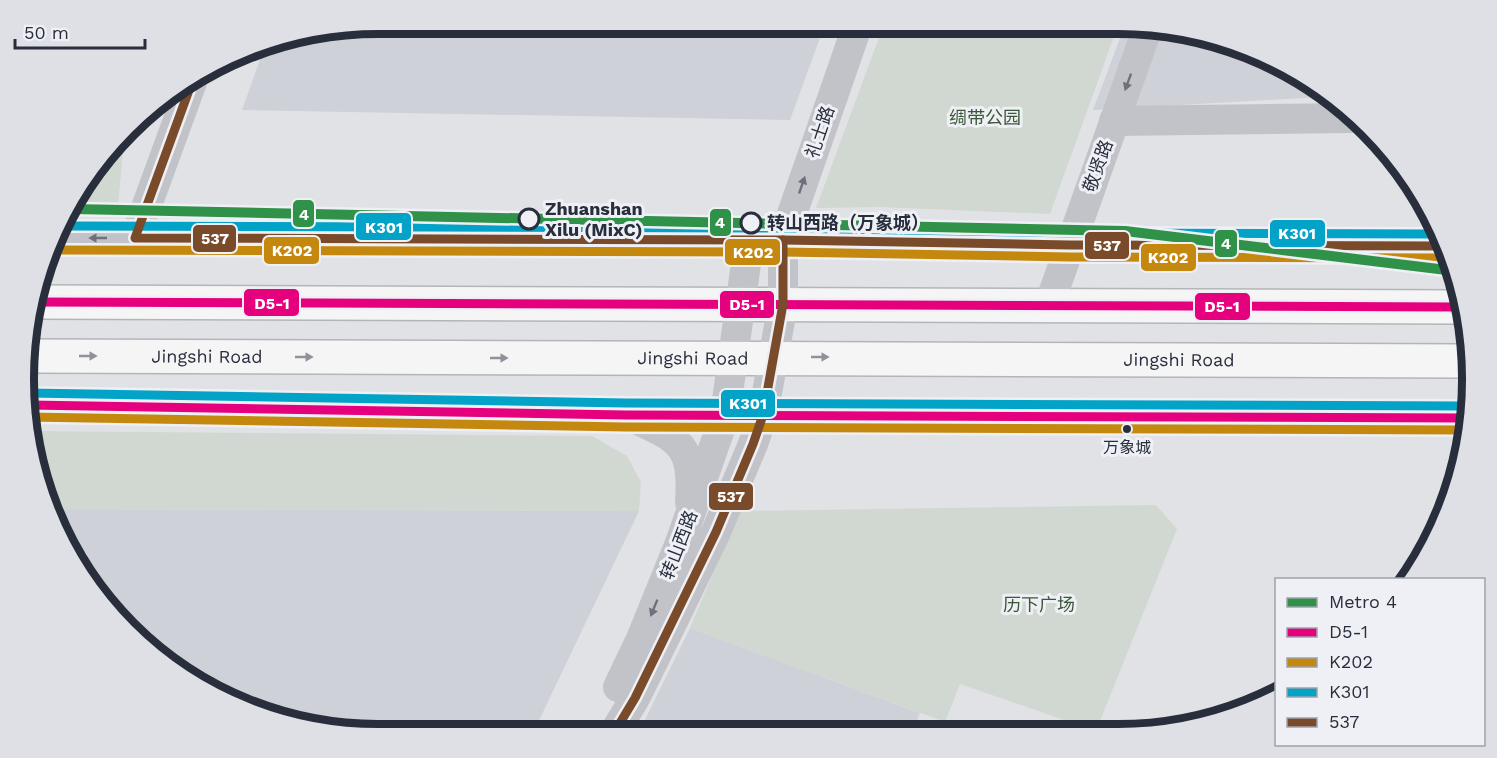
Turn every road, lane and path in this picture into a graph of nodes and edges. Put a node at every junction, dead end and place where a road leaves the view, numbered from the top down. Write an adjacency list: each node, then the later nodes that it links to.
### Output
1 (855, 34): 8 (main road, 礼士路, one-way to 1)
2 (1145, 35): 5 (main road, 敬贤路, one-way to 5)
3 (188, 93): 7 (main road)
4 (1343, 118): 5 (main road)
5 (1114, 121): 10 (main road, 敬贤路)
6 (65, 238): 7 (main road, one-way to 6)
7 (135, 238): 9 (main road)
8 (783, 240): 9 (main road); 10 (main road); 13 (main road, 转山西路)
9 (749, 242): 14 (main road, 转山西路)
10 (1070, 245): 11 (main road); 15 (main road, 敬贤路)
11 (1436, 246)
12 (43, 302): 14 (highway)
13 (783, 304): 14 (highway); 15 (highway); 18 (main road, 转山西路)
14 (741, 305): 19 (main road, 转山西路)
15 (1049, 305): 16 (highway)
16 (1455, 307)
17 (35, 356): 19 (highway, Jingshi Road, one-way to 19)
18 (775, 357): 19 (highway, Jingshi Road); 20 (highway, Jingshi Road, one-way to 20); 24 (main road, 转山西路)
19 (734, 359): 23 (main road, 转山西路)
20 (1462, 361)
21 (35, 405): 22 (main road)
22 (626, 415): 23 (main road); 26 (main road)
23 (725, 415): 24 (main road); 26 (main road, 转山西路)
24 (763, 415): 25 (main road); 28 (main road, 转山西路)
25 (1461, 418)
26 (689, 518): 27 (main road, 转山西路, one-way to 27)
27 (600, 724)
28 (619, 724)

